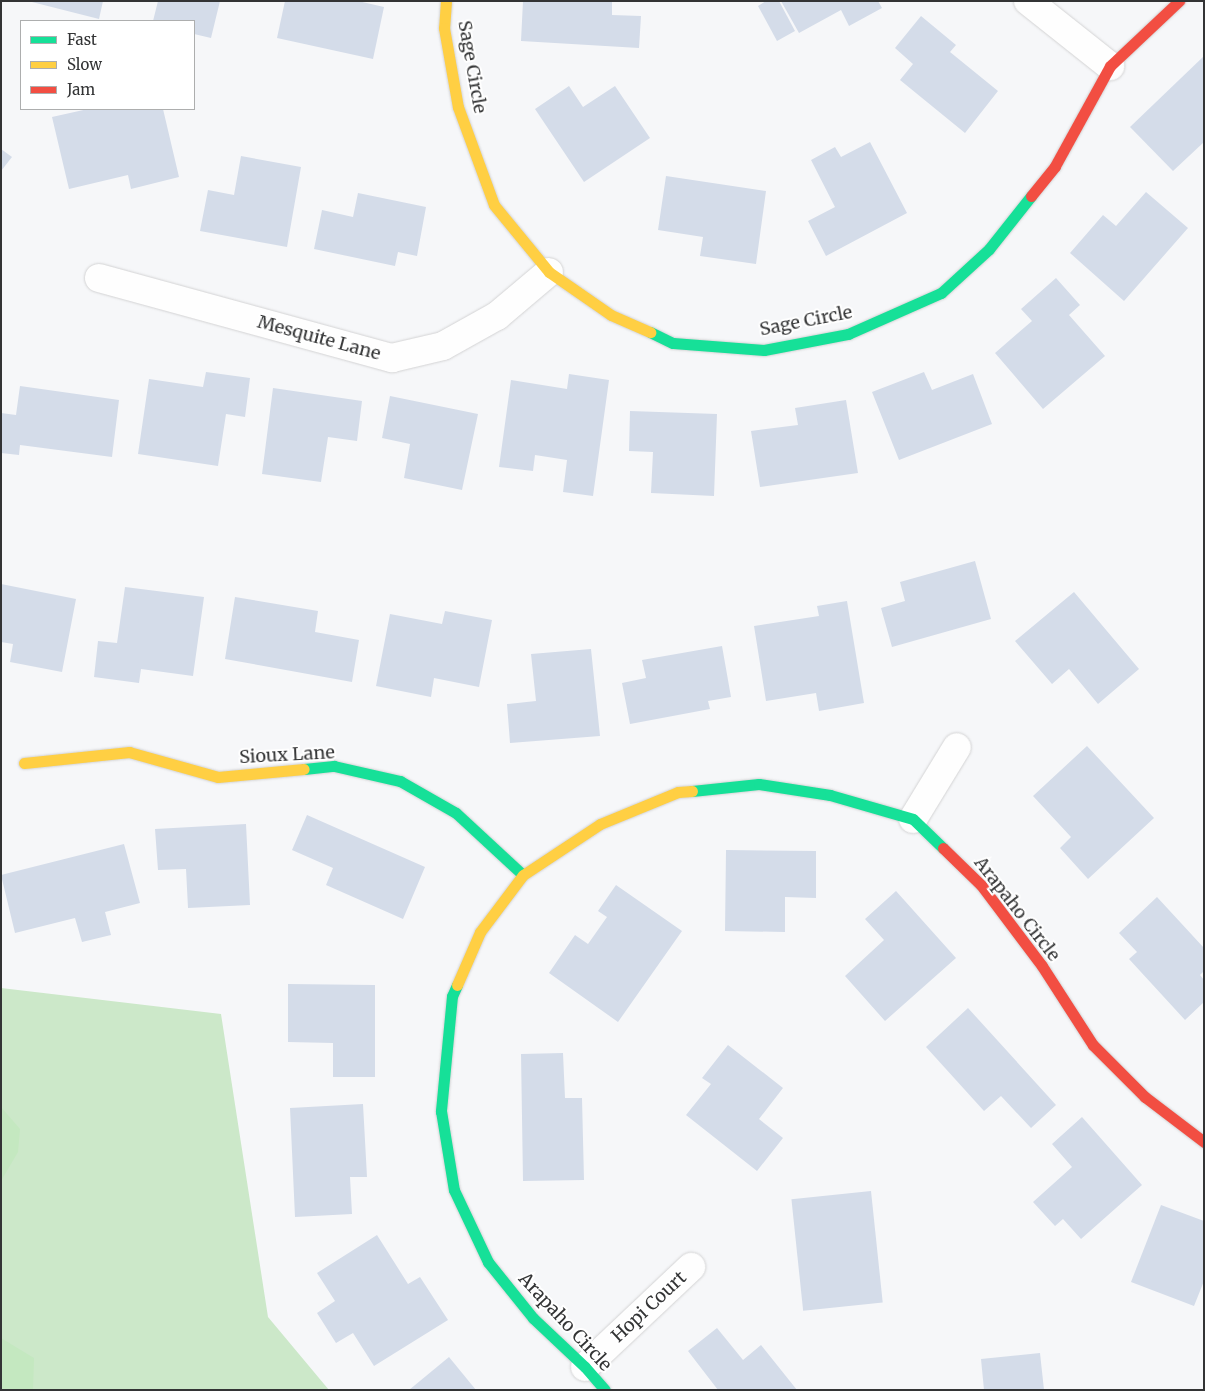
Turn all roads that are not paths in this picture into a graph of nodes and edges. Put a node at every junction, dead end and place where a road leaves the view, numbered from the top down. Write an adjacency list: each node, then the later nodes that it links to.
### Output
1 (446, 1): 5 (street, Sage Circle)
2 (1028, 1): 4 (street)
3 (1178, 1): 4 (street, Sage Circle)
4 (1110, 66): 5 (street, Sage Circle)
5 (549, 272): 6 (street, Mesquite Lane)
6 (99, 278)
7 (957, 747): 9 (street)
8 (24, 764): 10 (street, Sioux Lane)
9 (913, 818): 10 (street, Arapaho Circle); 11 (street, Arapaho Circle)
10 (523, 875): 13 (street, Arapaho Circle)
11 (1204, 1142)
12 (691, 1267): 13 (street, Hopi Court)
13 (585, 1367): 14 (street, Arapaho Circle)
14 (605, 1390)

